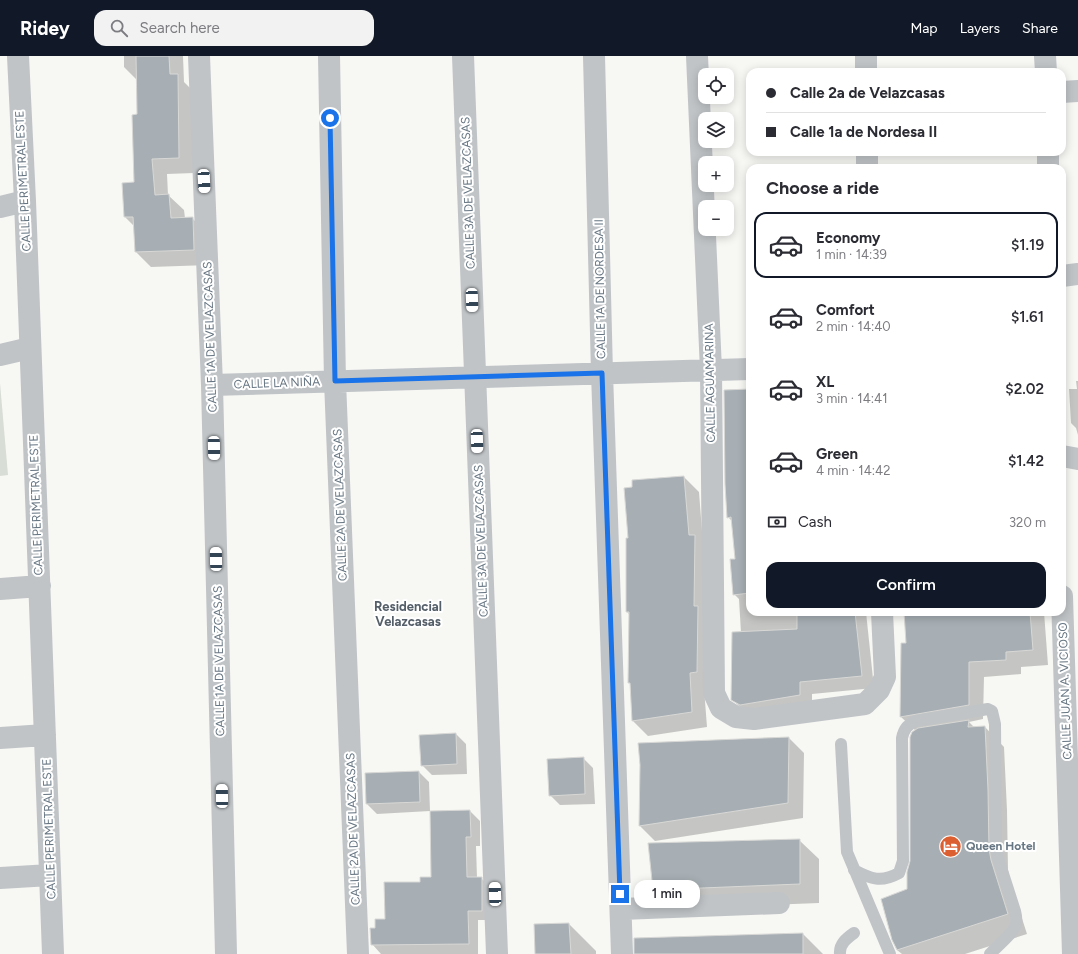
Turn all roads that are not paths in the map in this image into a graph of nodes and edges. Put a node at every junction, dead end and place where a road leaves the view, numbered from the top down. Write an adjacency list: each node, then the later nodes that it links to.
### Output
1 (199, 56): 24 (street, CALLE 1A DE VELAZCASAS)
2 (329, 56): 23 (street, CALLE 2A DE VELAZCASAS)
3 (463, 56): 22 (street, CALLE 3A DE VELAZCASAS)
4 (594, 56): 21 (street, CALLE 1A DE NORDESA II)
5 (697, 56): 20 (street, CALLE AGUAMARINA)
6 (866, 56): 8 (street)
7 (1045, 56): 9 (street)
8 (866, 68)
9 (1046, 68)
10 (12, 71): 13 (street, CALLE PERIMETRAL ESTE)
11 (1078, 91): 12 (street)
12 (1066, 92)
13 (25, 201): 14 (street); 17 (street, CALLE PERIMETRAL ESTE)
14 (0, 207)
15 (1078, 274): 16 (street)
16 (1066, 276)
17 (30, 348): 18 (street); 27 (street, CALLE PERIMETRAL ESTE)
18 (0, 355)
19 (746, 368): 20 (street, CALLE LA NIÑA)
20 (711, 370): 21 (street, CALLE LA NIÑA); 29 (street, CALLE AGUAMARINA)
21 (602, 373): 22 (street, CALLE LA NIÑA); 38 (street, CALLE 1A DE NORDESA II)
22 (474, 377): 23 (street, CALLE LA NIÑA); 43 (street, CALLE 3A DE VELAZCASAS)
23 (335, 381): 24 (street, CALLE LA NIÑA); 42 (street, CALLE 2A DE VELAZCASAS)
24 (212, 385): 41 (street, CALLE 1A DE VELAZCASAS)
25 (1066, 457): 26 (street)
26 (1078, 459)
27 (40, 586): 28 (street); 31 (street, CALLE PERIMETRAL ESTE)
28 (0, 589)
29 (882, 616)
30 (1063, 616): 48 (street, CALLE JUAN A. VICIOSO)
31 (45, 735): 32 (street); 35 (street, CALLE PERIMETRAL ESTE)
32 (0, 738)
33 (841, 744): 34 (lane)
34 (854, 870): 46 (lane); 47 (lane)
35 (50, 875): 36 (street); 40 (street, CALLE PERIMETRAL ESTE)
36 (0, 878)
37 (779, 903): 38 (street)
38 (621, 909): 44 (street, CALLE 1A DE NORDESA II)
39 (854, 933): 45 (lane)
40 (53, 954)
41 (226, 954)
42 (358, 954)
43 (497, 954)
44 (622, 954)
45 (840, 954)
46 (890, 954)
47 (990, 954)
48 (1073, 954)

